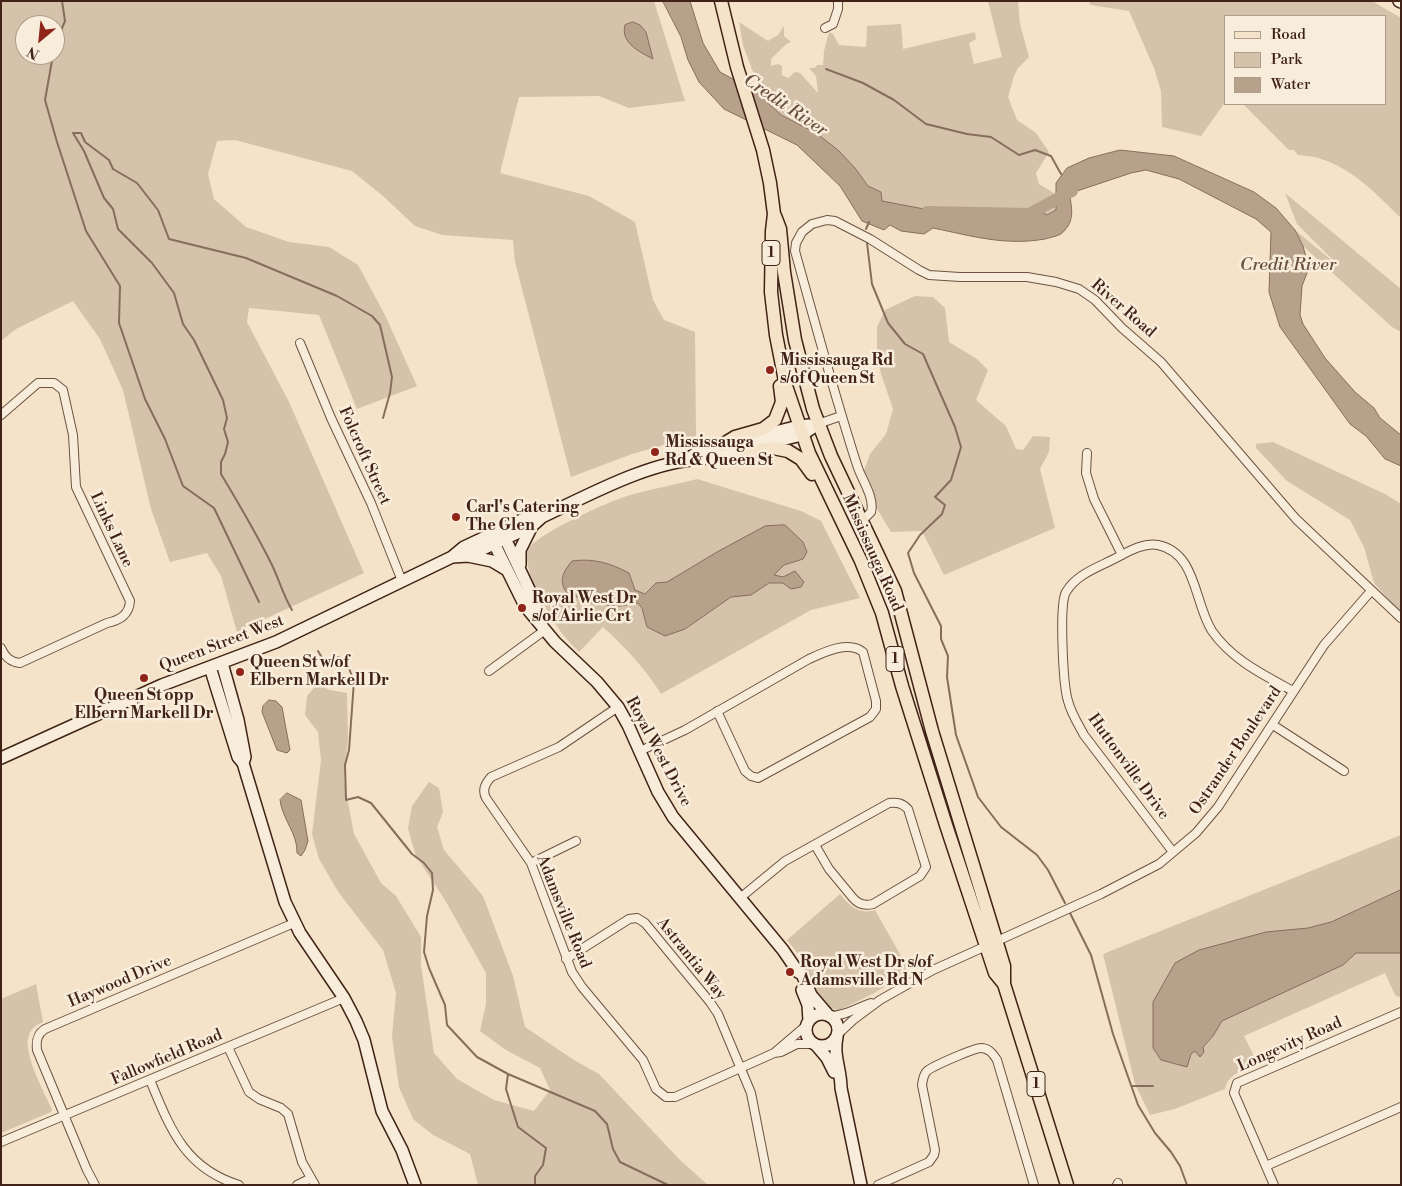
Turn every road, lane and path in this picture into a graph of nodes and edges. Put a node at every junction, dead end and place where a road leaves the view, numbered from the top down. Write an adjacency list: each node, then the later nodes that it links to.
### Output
1 (721, 1): 4 (main road, Mississauga Road / 1)
2 (838, 1): 3 (street)
3 (825, 28)
4 (774, 214): 5 (main road, Mississauga Road / 1); 10 (main road, Mississauga Road / 1)
5 (773, 317): 6 (main road, Mississauga Road / 1); 10 (main road)
6 (776, 335): 11 (main road, Mississauga Road / 1); 12 (main road)
7 (300, 343): 26 (street, Folcroft Street)
8 (1, 415): 30 (street, Links Lane)
9 (841, 416): 10 (street); 17 (street, River Road); 27 (street, River Road)
10 (818, 424): 11 (street, Queen Street West); 17 (main road, Mississauga Road / 1)
11 (800, 430): 12 (street, Queen Street West); 13 (street, Queen Street West); 16 (main road, Mississauga Road / 1)
12 (722, 445): 15 (street, Queen Street West)
13 (740, 450): 15 (street, Queen Street West); 16 (main road)
14 (1087, 453): 21 (street)
15 (686, 460): 18 (street, Queen Street West)
16 (830, 498): 46 (main road, Mississauga Road / 1)
17 (867, 516): 46 (main road, Mississauga Road / 1)
18 (542, 517): 19 (street, Queen Street West); 20 (street, Queen Street West)
19 (532, 526): 20 (street, Queen Street West); 25 (street)
20 (498, 537): 22 (street, Queen Street West); 23 (street, Queen Street West); 24 (street, Royal West Drive); 25 (street, Royal West Drive)
21 (1122, 555): 33 (street, Huttonville Drive); 42 (street, Huttonville Drive)
22 (468, 556): 23 (street, Queen Street West); 24 (street)
23 (452, 557): 26 (street, Queen Street West)
24 (507, 570): 29 (street, Royal West Drive)
25 (520, 570): 29 (street, Royal West Drive)
26 (402, 581): 31 (street, Queen Street West)
27 (1371, 590): 28 (street, River Road); 33 (street, Ostrander Boulevard)
28 (1401, 618)
29 (542, 626): 32 (street); 34 (street, Royal West Drive)
30 (1, 648)
31 (216, 665): 38 (street, Queen Street West); 45 (street)
32 (488, 671)
33 (1294, 691): 36 (street, Ostrander Boulevard)
34 (618, 707): 37 (street, Royal West Drive); 43 (street, Adamsville Road)
35 (717, 711): 35 (street); 37 (street)
36 (1273, 725): 39 (street); 42 (street, Ostrander Boulevard)
37 (640, 751): 44 (street, Royal West Drive)
38 (1, 758)
39 (1344, 772)
40 (576, 841): 43 (street)
41 (815, 845): 41 (street); 44 (street)
42 (1173, 852): 46 (street, Ostrander Boulevard)
43 (531, 863): 47 (street, Adamsville Road)
44 (740, 898): 48 (street, Royal West Drive)
45 (294, 923): 49 (street); 62 (street, Haywood Drive)
46 (991, 942): 50 (street); 74 (main road, Mississauga Road / 1)
47 (566, 959): 58 (street, Adamsville Road); 58 (street, Astrantia Way)
48 (798, 972): 52 (street, Royal West Drive); 53 (street, Royal West Drive)
49 (344, 998): 56 (street, Fallowfield Road); 69 (street)
50 (880, 1000): 52 (street); 54 (street)
51 (1401, 1012): 64 (street, Longevity Road)
52 (829, 1016): 53 (street); 54 (street)
53 (808, 1022): 55 (street); 57 (street, Adamsville Road)
54 (837, 1036): 55 (street); 60 (street)
55 (815, 1044): 57 (street, Adamsville Road); 60 (street)
56 (228, 1047): 59 (street, Fallowfield Road); 65 (street)
57 (774, 1053): 58 (street, Adamsville Road)
58 (741, 1069): 70 (street, Astrantia Way)
59 (150, 1080): 62 (street, Fallowfield Road); 67 (street)
60 (841, 1088): 71 (street)
61 (1401, 1107): 64 (street)
62 (64, 1116): 63 (street, Fallowfield Road); 66 (street)
63 (1, 1142)
64 (1266, 1166): 75 (street, Longevity Road)
65 (313, 1181): 68 (street)
66 (95, 1185)
67 (239, 1185)
68 (298, 1185)
69 (415, 1185)
70 (770, 1185)
71 (861, 1185)
72 (878, 1185): 73 (street)
73 (1034, 1185)
74 (1067, 1185)
75 (1274, 1185)

